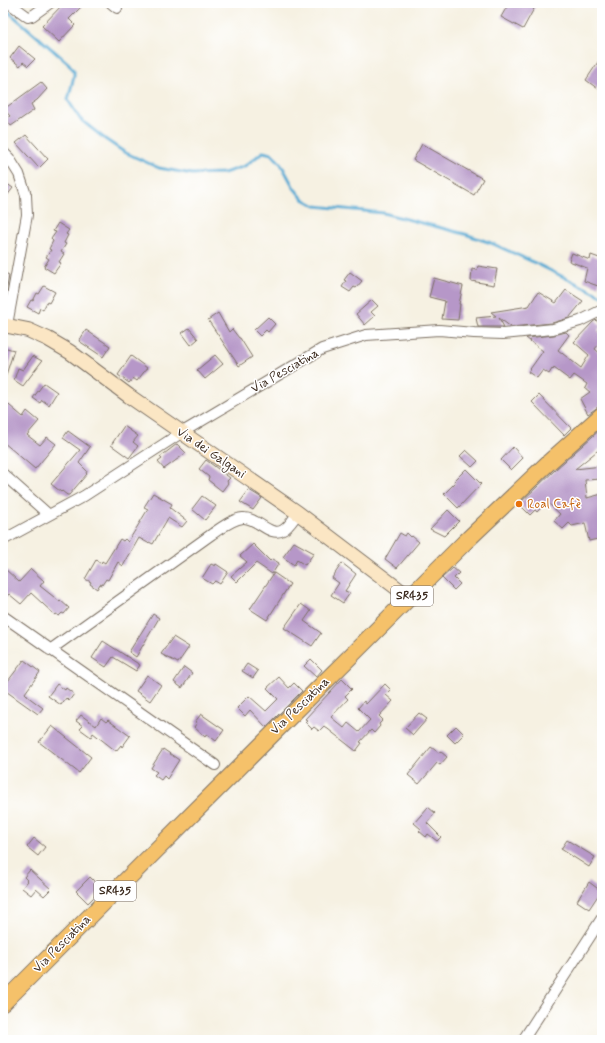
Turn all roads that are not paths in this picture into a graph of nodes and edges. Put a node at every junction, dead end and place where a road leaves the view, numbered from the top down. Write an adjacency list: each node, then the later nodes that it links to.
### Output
1 (9, 3): 2 (street)
2 (50, 3)
3 (3, 152): 5 (street)
4 (602, 311): 7 (street, Via Pesciatina)
5 (5, 325): 7 (street, Via dei Galgani)
6 (602, 415): 12 (main road, Via Pesciatina / SR435)
7 (181, 432): 9 (street, Via dei Galgani); 10 (street, Via Pesciatina)
8 (3, 474): 10 (street)
9 (298, 513): 12 (street, Via dei Galgani); 14 (street)
10 (49, 515): 11 (street, Via Pesciatina)
11 (3, 540)
12 (410, 598): 17 (main road, Via Pesciatina / SR435)
13 (3, 616): 14 (street)
14 (50, 650): 15 (street)
15 (215, 765)
16 (602, 918): 18 (street)
17 (3, 1003)
18 (523, 1040)

